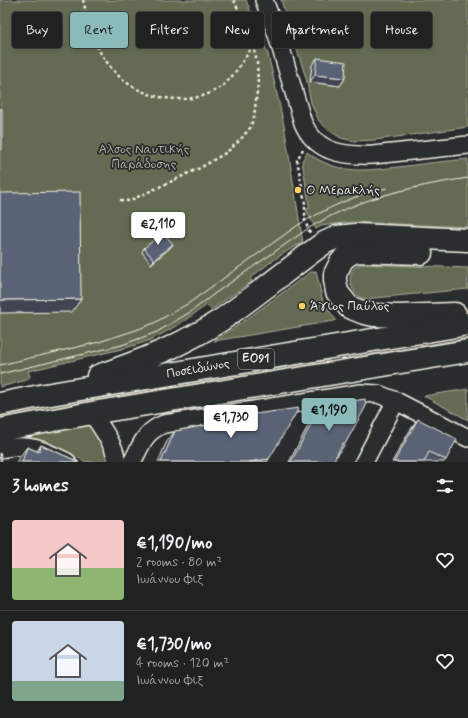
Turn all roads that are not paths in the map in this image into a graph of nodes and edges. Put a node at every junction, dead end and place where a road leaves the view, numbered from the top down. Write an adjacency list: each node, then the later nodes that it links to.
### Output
1 (264, 0): 2 (street)
2 (468, 145)
3 (468, 240): 8 (highway)
4 (468, 255): 5 (highway)
5 (468, 312)
6 (468, 324): 8 (highway, Ποσειδώνος / ΕΟ91)
7 (468, 351): 11 (highway, Ποσειδώνος / ΕΟ91)
8 (44, 395): 10 (highway, Ποσειδώνος / ΕΟ91)
9 (396, 401): 13 (street); 17 (street); 18 (street)
10 (0, 404)
11 (92, 413): 12 (highway, Ποσειδώνος / ΕΟ91); 16 (street)
12 (0, 430)
13 (468, 438)
14 (0, 449): 15 (street)
15 (60, 458)
16 (116, 462)
17 (132, 462)
18 (364, 462)

